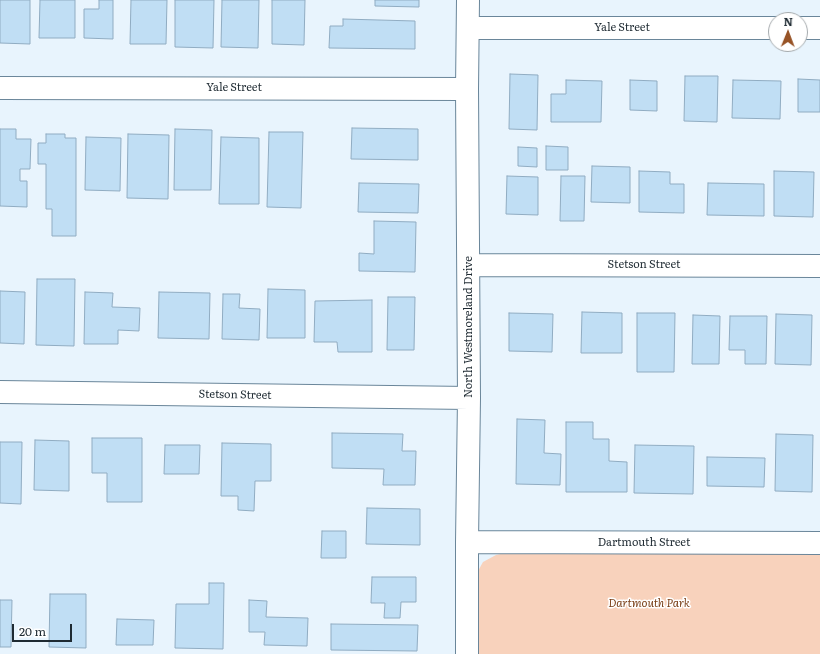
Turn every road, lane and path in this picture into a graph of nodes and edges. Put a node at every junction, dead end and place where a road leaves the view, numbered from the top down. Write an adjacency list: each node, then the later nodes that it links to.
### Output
1 (468, 0): 2 (street, North Westmoreland Drive)
2 (468, 28): 3 (street, Yale Street); 7 (street, North Westmoreland Drive)
3 (768, 28)
4 (808, 28): 5 (street)
5 (820, 28)
6 (0, 88): 7 (street, Yale Street)
7 (467, 89): 8 (street, North Westmoreland Drive)
8 (469, 265): 9 (street, Stetson Street); 11 (street, North Westmoreland Drive)
9 (820, 266)
10 (0, 392): 11 (street, Stetson Street)
11 (469, 398): 12 (street, North Westmoreland Drive)
12 (467, 542): 13 (street, Dartmouth Street); 14 (street, North Westmoreland Drive)
13 (820, 543)
14 (468, 654)

